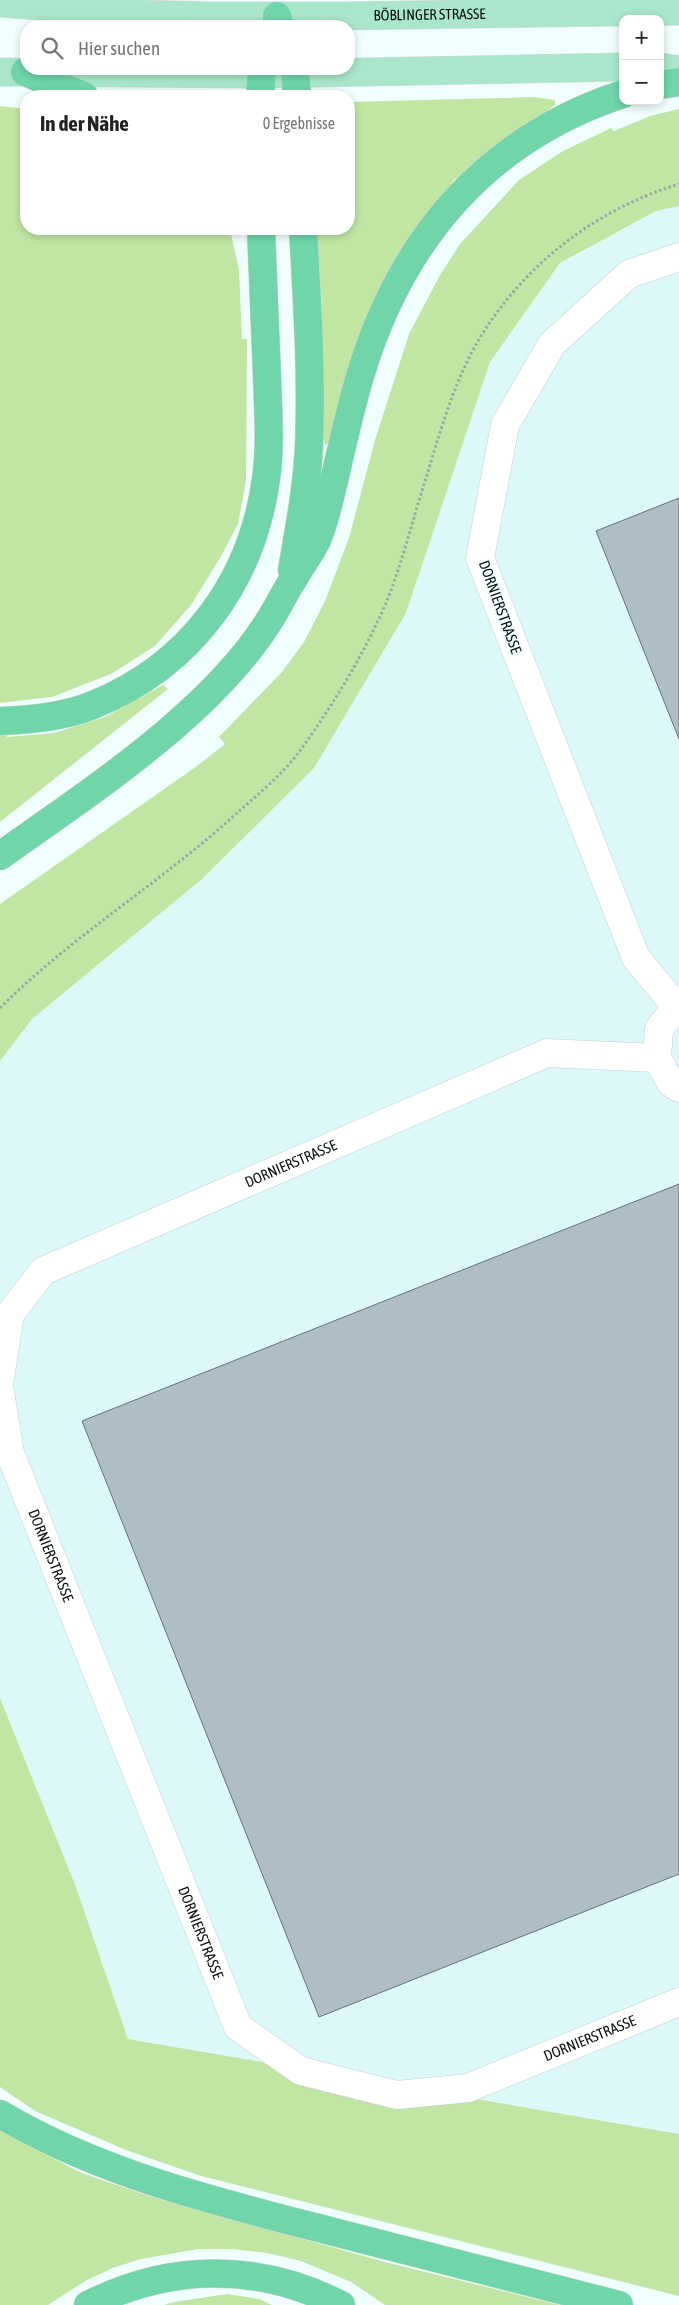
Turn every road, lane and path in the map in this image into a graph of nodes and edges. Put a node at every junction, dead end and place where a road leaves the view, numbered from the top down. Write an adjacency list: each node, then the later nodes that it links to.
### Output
1 (0, 3): 3 (main road, BÖBLINGER STRASSE)
2 (679, 11): 4 (main road, BÖBLINGER STRASSE)
3 (233, 20)
4 (355, 21)
5 (619, 67): 10 (main road)
6 (664, 68): 7 (main road)
7 (679, 70)
8 (22, 75): 14 (highway)
9 (106, 75): 11 (main road)
10 (296, 79): 11 (main road)
11 (261, 80)
12 (679, 82): 13 (highway)
13 (664, 84)
14 (66, 90)
15 (619, 95): 20 (highway)
16 (679, 184): 24 (path)
17 (259, 235): 21 (highway)
18 (303, 235): 20 (highway)
19 (679, 257): 23 (lane, DORNIERSTRASSE)
20 (290, 584): 22 (highway)
21 (0, 722)
22 (0, 856)
23 (678, 1005): 25 (lane, DORNIERSTRASSE)
24 (0, 1008)
25 (657, 1058): 26 (lane); 27 (lane, DORNIERSTRASSE)
26 (679, 1088)
27 (0, 1378)
28 (0, 1392): 29 (lane, DORNIERSTRASSE)
29 (679, 2002)
30 (0, 2114): 33 (highway)
31 (88, 2305): 32 (highway)
32 (341, 2305)
33 (620, 2305)

